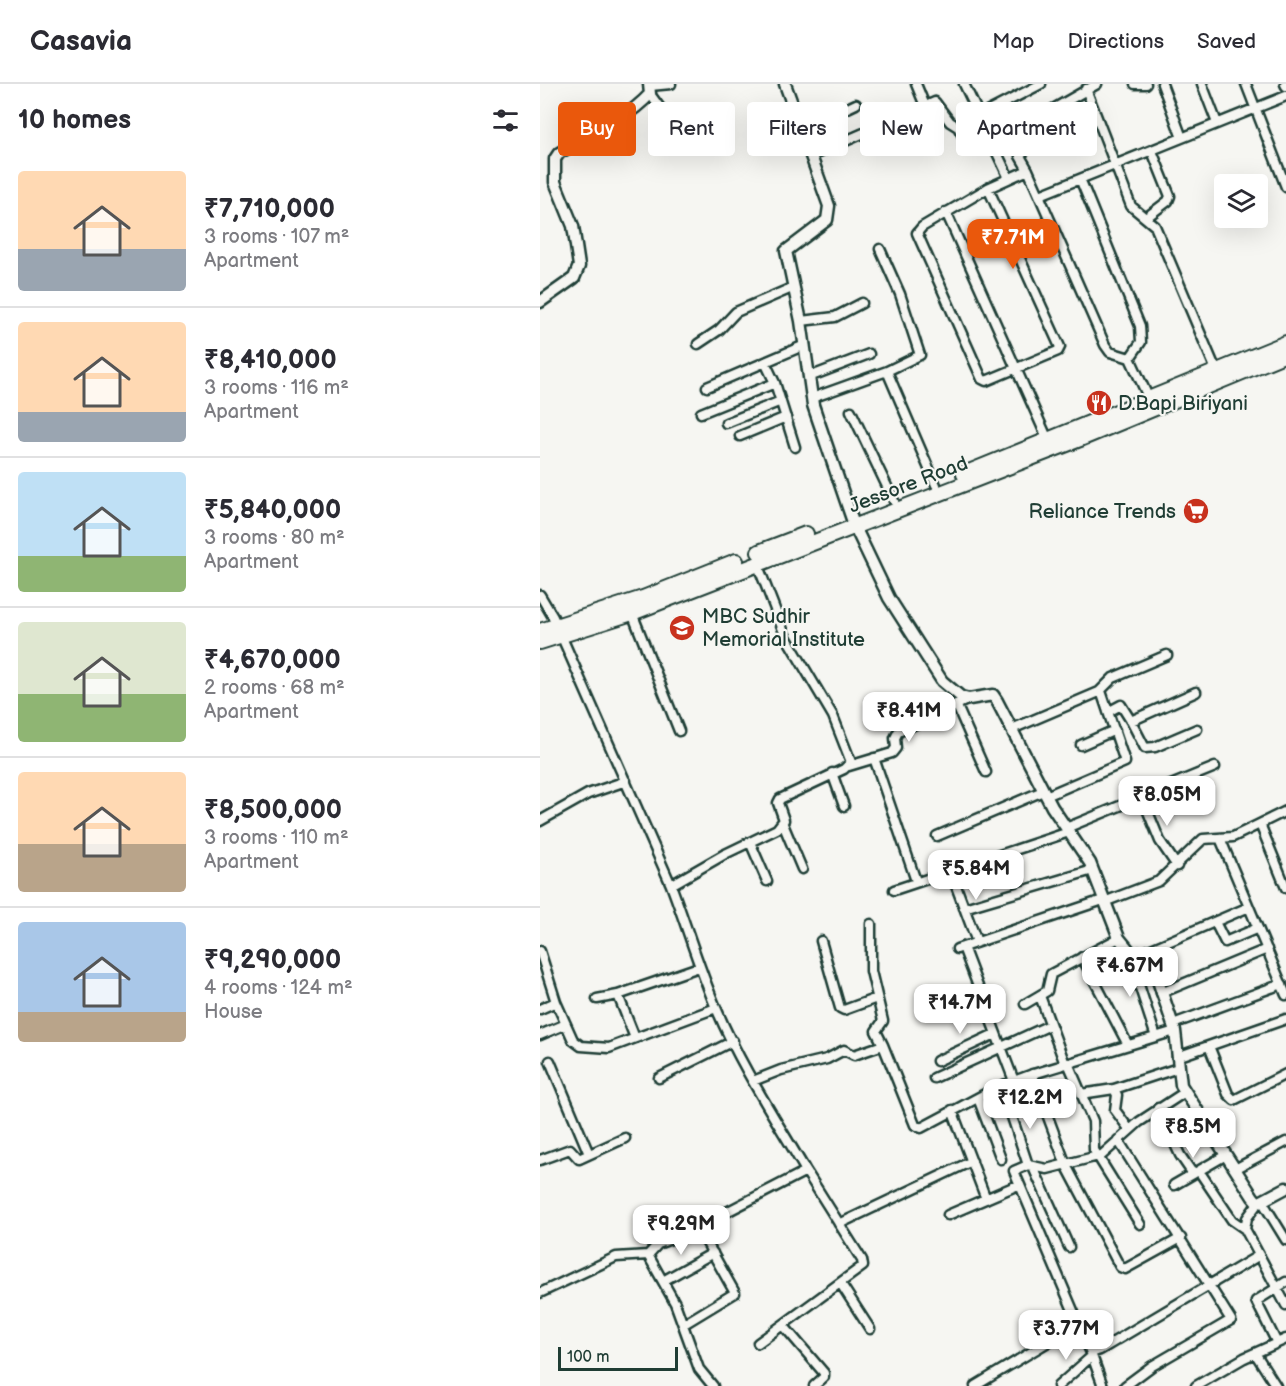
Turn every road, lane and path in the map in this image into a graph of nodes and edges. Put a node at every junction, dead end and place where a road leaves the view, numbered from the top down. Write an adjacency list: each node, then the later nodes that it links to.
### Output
1 (671, 84): 12 (street)
2 (786, 84): 16 (street)
3 (916, 84): 17 (street)
4 (964, 84): 18 (street)
5 (1041, 84): 19 (street)
6 (1097, 84): 13 (street)
7 (1135, 84): 8 (street)
8 (1146, 84)
9 (1162, 84): 26 (street)
10 (1202, 84): 24 (street)
11 (1246, 84): 21 (street)
12 (649, 88): 15 (street); 41 (street)
13 (1086, 89): 30 (street); 31 (street)
14 (1286, 96): 21 (street)
15 (658, 102)
16 (792, 102)
17 (923, 102)
18 (972, 102)
19 (1007, 102)
20 (856, 104): 22 (street)
21 (1256, 107): 24 (street); 34 (street)
22 (848, 108)
23 (944, 113): 25 (street)
24 (1217, 123): 26 (street)
25 (956, 126)
26 (1182, 138): 27 (street)
27 (1152, 151): 30 (street); 38 (street)
28 (811, 156): 40 (street)
29 (998, 156): 32 (street)
30 (1116, 166): 33 (street); 38 (street)
31 (1028, 170): 32 (street); 36 (street)
32 (1009, 178): 35 (street)
33 (1081, 181): 36 (street); 49 (street)
34 (1286, 187)
35 (988, 188): 37 (street); 51 (street)
36 (1040, 195): 49 (street)
37 (946, 213): 51 (street); 51 (street)
38 (1147, 217): 52 (street)
39 (880, 249): 53 (street)
40 (794, 287): 43 (street); 45 (street)
41 (540, 302)
42 (862, 303): 43 (street)
43 (801, 321): 46 (street)
44 (1286, 343): 52 (highway, Jessore Road)
45 (698, 344)
46 (805, 345): 50 (street); 54 (street)
47 (869, 354): 54 (street)
48 (1286, 354): 69 (highway, Jessore Road)
49 (1130, 358): 58 (street)
50 (765, 362): 55 (street); 56 (street)
51 (1016, 368): 65 (street)
52 (1216, 370): 58 (highway, Jessore Road)
53 (887, 371): 57 (street); 67 (street)
54 (809, 377): 57 (street)
55 (775, 383): 59 (street); 61 (street)
56 (707, 387)
57 (812, 398): 69 (street)
58 (1149, 399): 65 (highway, Jessore Road)
59 (781, 401): 62 (street); 63 (street)
60 (851, 411): 68 (street)
61 (701, 413)
62 (786, 417): 64 (street); 66 (street)
63 (726, 423)
64 (740, 436)
65 (1048, 440): 67 (highway, Jessore Road)
66 (795, 447)
67 (936, 485): 68 (highway, Jessore Road)
68 (894, 501): 69 (highway, Jessore Road)
69 (852, 521): 70 (highway, Jessore Road); 74 (highway, Jessore Road); 79 (street)
70 (757, 563): 72 (highway, Jessore Road); 89 (street)
71 (540, 595): 74 (street)
72 (632, 613): 74 (highway, Jessore Road); 85 (street)
73 (540, 631): 74 (highway, Jessore Road)
74 (559, 631): 75 (highway, Jessore Road); 93 (street)
75 (540, 642)
76 (1167, 655): 77 (street)
77 (1101, 691): 81 (street); 83 (street)
78 (1196, 692): 82 (street)
79 (969, 699): 80 (street); 83 (street)
80 (956, 704): 88 (street); 91 (street)
81 (1108, 712): 82 (street); 86 (street)
82 (1131, 721): 84 (street)
83 (1011, 729): 94 (street)
84 (1197, 729)
85 (679, 730)
86 (1115, 730): 87 (street); 94 (street)
87 (1081, 745)
88 (874, 758): 89 (street); 110 (street)
89 (849, 766): 92 (street)
90 (1215, 767): 95 (street)
91 (986, 772)
92 (832, 773): 96 (street); 99 (street)
93 (626, 781): 98 (street); 111 (street)
94 (1045, 793): 101 (street); 102 (street)
95 (1142, 796): 101 (street); 105 (street)
96 (844, 806)
97 (1286, 811): 100 (street)
98 (540, 821)
99 (783, 824): 104 (street); 106 (street)
100 (1260, 824): 103 (street); 112 (street)
101 (1067, 830): 107 (street); 108 (street)
102 (937, 836)
103 (1220, 838): 105 (street); 115 (street)
104 (750, 842): 109 (street); 111 (street)
105 (1177, 866): 114 (street)
106 (802, 868)
107 (950, 870): 110 (street); 116 (street)
108 (1093, 870): 114 (street); 116 (street)
109 (767, 881)
110 (916, 881): 113 (street)
111 (671, 885): 128 (street)
112 (1286, 888)
113 (894, 890)
114 (1103, 901): 120 (street); 122 (street)
115 (1249, 907): 117 (street); 119 (street)
116 (964, 908): 122 (street)
117 (1215, 922): 119 (street); 126 (street)
118 (871, 924): 135 (street)
119 (1258, 928): 123 (street)
120 (1119, 938): 125 (street); 127 (street)
121 (821, 941): 135 (street)
122 (977, 942): 145 (street)
123 (1267, 949): 130 (street); 131 (street)
124 (540, 951): 129 (street)
125 (1128, 951): 126 (street); 147 (street)
126 (1142, 952): 131 (street)
127 (1082, 957): 134 (street); 151 (street)
128 (699, 967): 132 (street); 139 (street)
129 (543, 976): 137 (street)
130 (1282, 984): 133 (street); 144 (street)
131 (1161, 993): 144 (street)
132 (618, 995): 136 (street); 148 (street)
133 (1286, 995)
134 (1040, 996): 138 (street); 143 (street)
135 (877, 998): 150 (street)
136 (597, 999)
137 (556, 1002): 140 (street); 142 (street)
138 (1025, 1004)
139 (716, 1008): 148 (street); 149 (street)
140 (540, 1009)
141 (1286, 1019): 152 (street)
142 (566, 1024): 146 (street); 148 (street)
143 (1050, 1025): 153 (street); 157 (street)
144 (1174, 1027): 147 (street); 156 (street)
145 (995, 1034): 153 (street); 155 (street)
146 (540, 1035)
147 (1156, 1037): 151 (street)
148 (635, 1038)
149 (733, 1041): 160 (street); 162 (street)
150 (883, 1045): 162 (street); 170 (street)
151 (1128, 1045): 157 (street)
152 (1209, 1046): 156 (street); 159 (street)
153 (1000, 1047): 161 (street); 163 (street)
154 (550, 1061): 175 (street)
155 (937, 1061)
156 (1178, 1062): 164 (street); 165 (street)
157 (1066, 1064): 158 (street); 166 (street)
158 (1032, 1074): 163 (street); 181 (street)
159 (1286, 1074)
160 (659, 1078)
161 (934, 1078)
162 (753, 1081): 184 (street)
163 (1014, 1081): 167 (street)
164 (1114, 1089): 166 (street); 171 (street)
165 (1185, 1092): 169 (street); 176 (street)
166 (1081, 1094): 177 (street)
167 (978, 1098): 170 (street); 178 (street)
168 (1007, 1102): 182 (street)
169 (1158, 1108): 171 (street); 185 (street)
170 (952, 1110): 180 (street)
171 (1129, 1129): 173 (street)
172 (625, 1138): 175 (street)
173 (1118, 1140): 177 (street); 196 (street)
174 (1286, 1142): 183 (street)
175 (589, 1154): 179 (street)
176 (1226, 1155): 183 (street); 185 (street)
177 (1099, 1156): 181 (street); 193 (street)
178 (1001, 1159)
179 (540, 1160)
180 (972, 1161): 189 (street); 192 (street)
181 (1066, 1165): 182 (street); 196 (street)
182 (1031, 1166): 186 (street); 198 (street)
183 (1235, 1169): 190 (street)
184 (806, 1171): 192 (street); 194 (street)
185 (1196, 1172): 187 (street); 195 (street)
186 (1018, 1185): 189 (street); 210 (street)
187 (1174, 1185)
188 (1286, 1188): 190 (street)
189 (986, 1199): 191 (street)
190 (1260, 1202): 195 (street); 197 (street)
191 (948, 1215)
192 (839, 1224): 204 (street)
193 (1140, 1224)
194 (698, 1227): 199 (street); 200 (street)
195 (1245, 1229): 201 (street)
196 (1181, 1238): 205 (street)
197 (1286, 1240)
198 (1069, 1247)
199 (713, 1253): 202 (street); 209 (street)
200 (648, 1255): 202 (street); 207 (street)
201 (1258, 1256): 205 (street); 206 (street)
202 (663, 1281): 209 (street)
203 (1286, 1282): 206 (street)
204 (840, 1284): 211 (street); 212 (street)
205 (1210, 1285): 217 (street); 223 (street)
206 (1276, 1288): 208 (street); 215 (street)
207 (540, 1293)
208 (1286, 1305)
209 (684, 1324): 218 (street)
210 (1078, 1324): 217 (street); 220 (street)
211 (783, 1325): 214 (street); 219 (street)
212 (870, 1329)
213 (1286, 1339): 215 (street)
214 (758, 1343)
215 (1277, 1343): 216 (street)
216 (1255, 1353): 224 (street); 225 (street)
217 (1091, 1354): 221 (street); 222 (street)
218 (713, 1386)
219 (814, 1386)
220 (975, 1386)
221 (1058, 1386)
222 (1103, 1386)
223 (1125, 1386)
224 (1197, 1386)
225 (1276, 1386)

